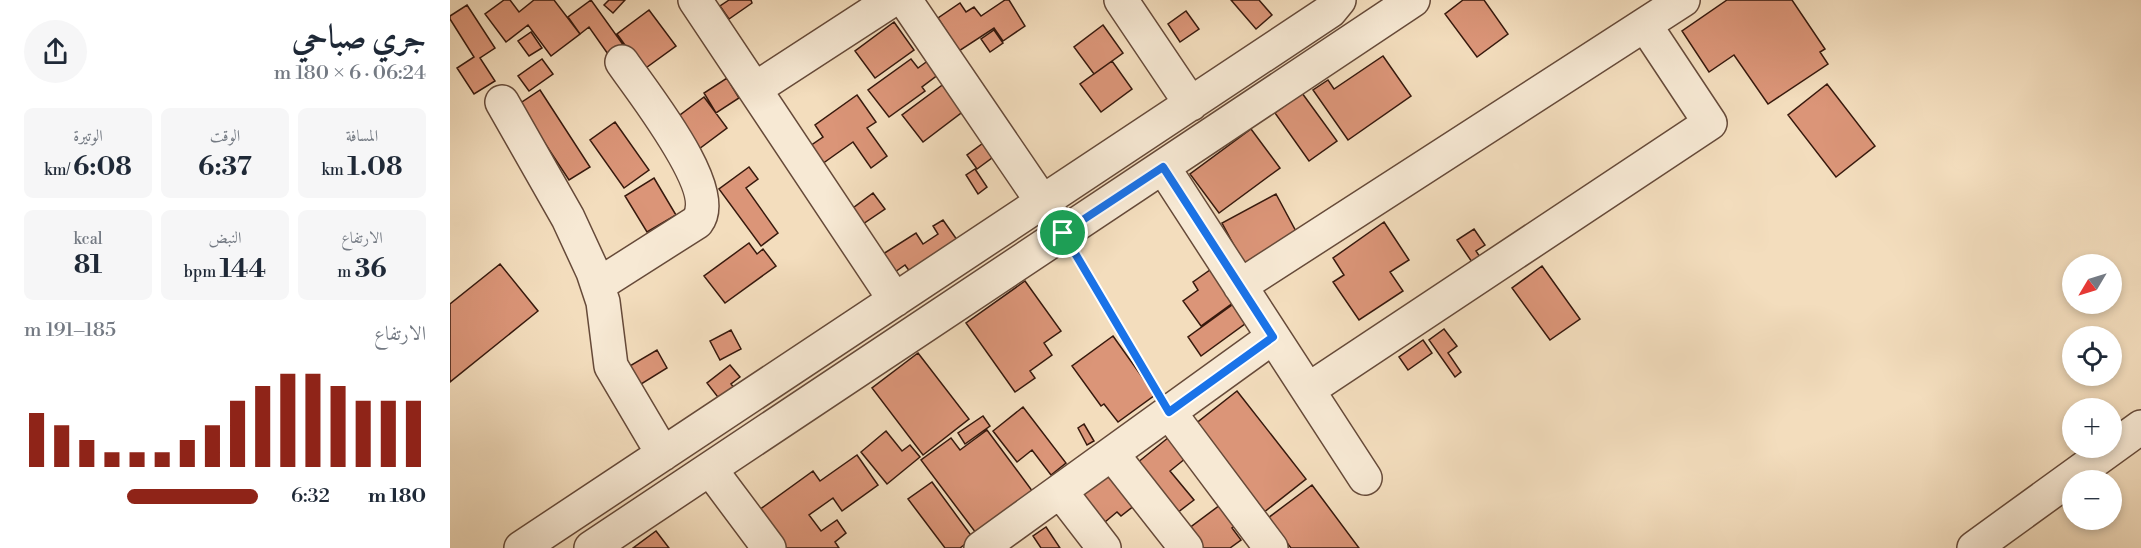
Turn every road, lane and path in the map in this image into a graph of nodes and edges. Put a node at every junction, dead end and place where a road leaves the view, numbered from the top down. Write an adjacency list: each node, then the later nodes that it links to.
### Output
1 (695, 0): 10 (street)
2 (892, 0): 10 (street)
3 (905, 0): 14 (street)
4 (1121, 0): 12 (street)
5 (1339, 0): 12 (street)
6 (1413, 0): 13 (street)
7 (1683, 0): 8 (street)
8 (1645, 25): 17 (street); 20 (street)
9 (622, 62): 16 (street)
10 (755, 89): 18 (street)
11 (502, 102): 16 (street)
12 (1191, 104): 14 (street)
13 (1163, 167): 15 (street); 17 (street)
14 (1042, 202): 15 (street); 18 (street)
15 (1063, 233): 21 (path); 25 (street)
16 (598, 285): 23 (street)
17 (1240, 286): 19 (street)
18 (895, 300): 23 (street)
19 (1273, 337): 20 (street); 21 (street)
20 (1308, 390): 26 (street)
21 (1169, 412): 24 (street); 34 (street)
22 (2141, 427): 35 (street)
23 (663, 454): 28 (street)
24 (1112, 454): 27 (street); 33 (street)
25 (710, 469): 29 (street); 30 (street)
26 (1365, 478)
27 (1059, 491): 31 (street); 32 (street)
28 (521, 548)
29 (591, 548)
30 (768, 548)
31 (981, 548)
32 (1104, 548)
33 (1186, 548)
34 (1271, 548)
35 (1974, 548)

